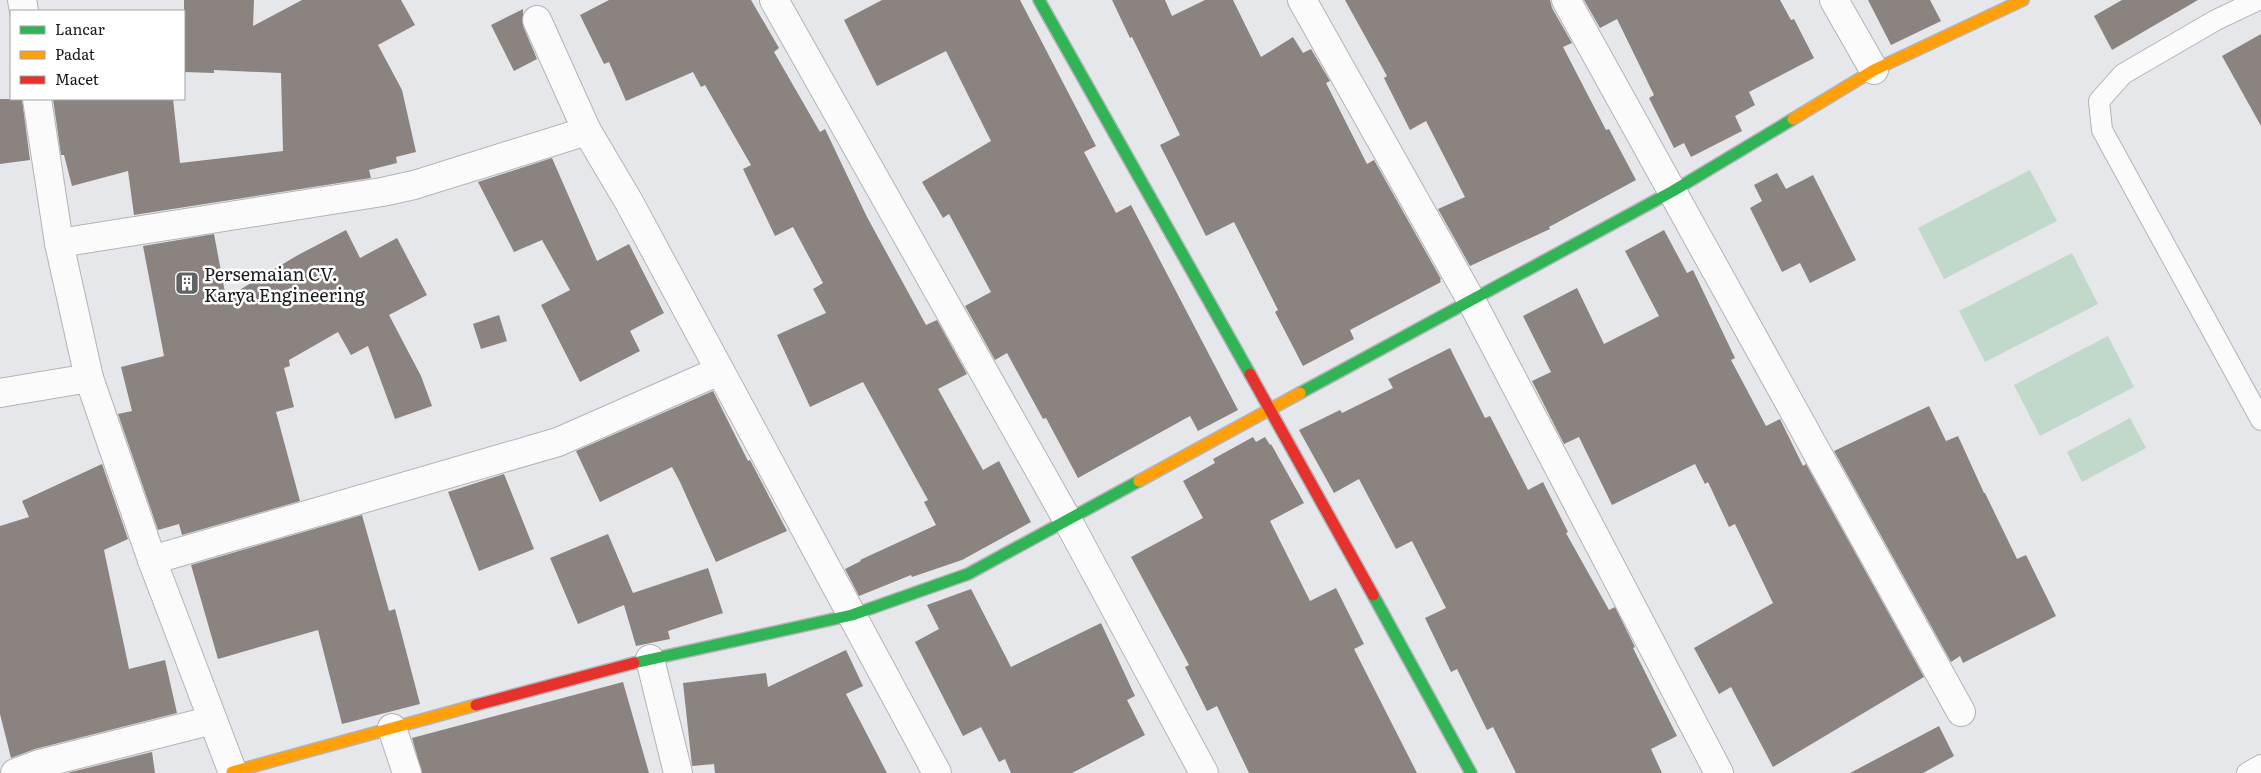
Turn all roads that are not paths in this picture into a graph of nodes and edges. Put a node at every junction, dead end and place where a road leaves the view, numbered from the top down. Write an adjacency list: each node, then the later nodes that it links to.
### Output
1 (774, 0): 20 (street)
2 (1039, 0): 18 (street)
3 (1302, 0): 14 (street)
4 (1566, 0): 12 (street)
5 (1834, 0): 9 (street)
6 (2023, 0): 9 (street)
7 (2258, 0): 19 (lane)
8 (537, 20): 11 (street)
9 (1874, 70): 12 (street)
10 (37, 100): 13 (street)
11 (587, 131): 13 (street); 15 (street)
12 (1673, 191): 14 (street); 24 (street)
13 (59, 243): 16 (street)
14 (1471, 300): 18 (street); 35 (street)
15 (719, 371): 21 (street); 22 (street)
16 (89, 378): 17 (street); 21 (street)
17 (0, 393)
18 (1270, 409): 20 (street); 34 (street)
19 (2261, 420)
20 (1068, 521): 22 (street); 33 (street)
21 (152, 560): 25 (street)
22 (852, 615): 23 (street); 32 (street)
23 (650, 659): 26 (street); 31 (street)
24 (1961, 712)
25 (214, 720): 28 (street); 29 (street)
26 (392, 728): 28 (street); 30 (street)
27 (2261, 765): 36 (lane)
28 (232, 772)
29 (15, 773)
30 (408, 773)
31 (678, 773)
32 (937, 773)
33 (1204, 773)
34 (1471, 773)
35 (1719, 773)
36 (2247, 773)

